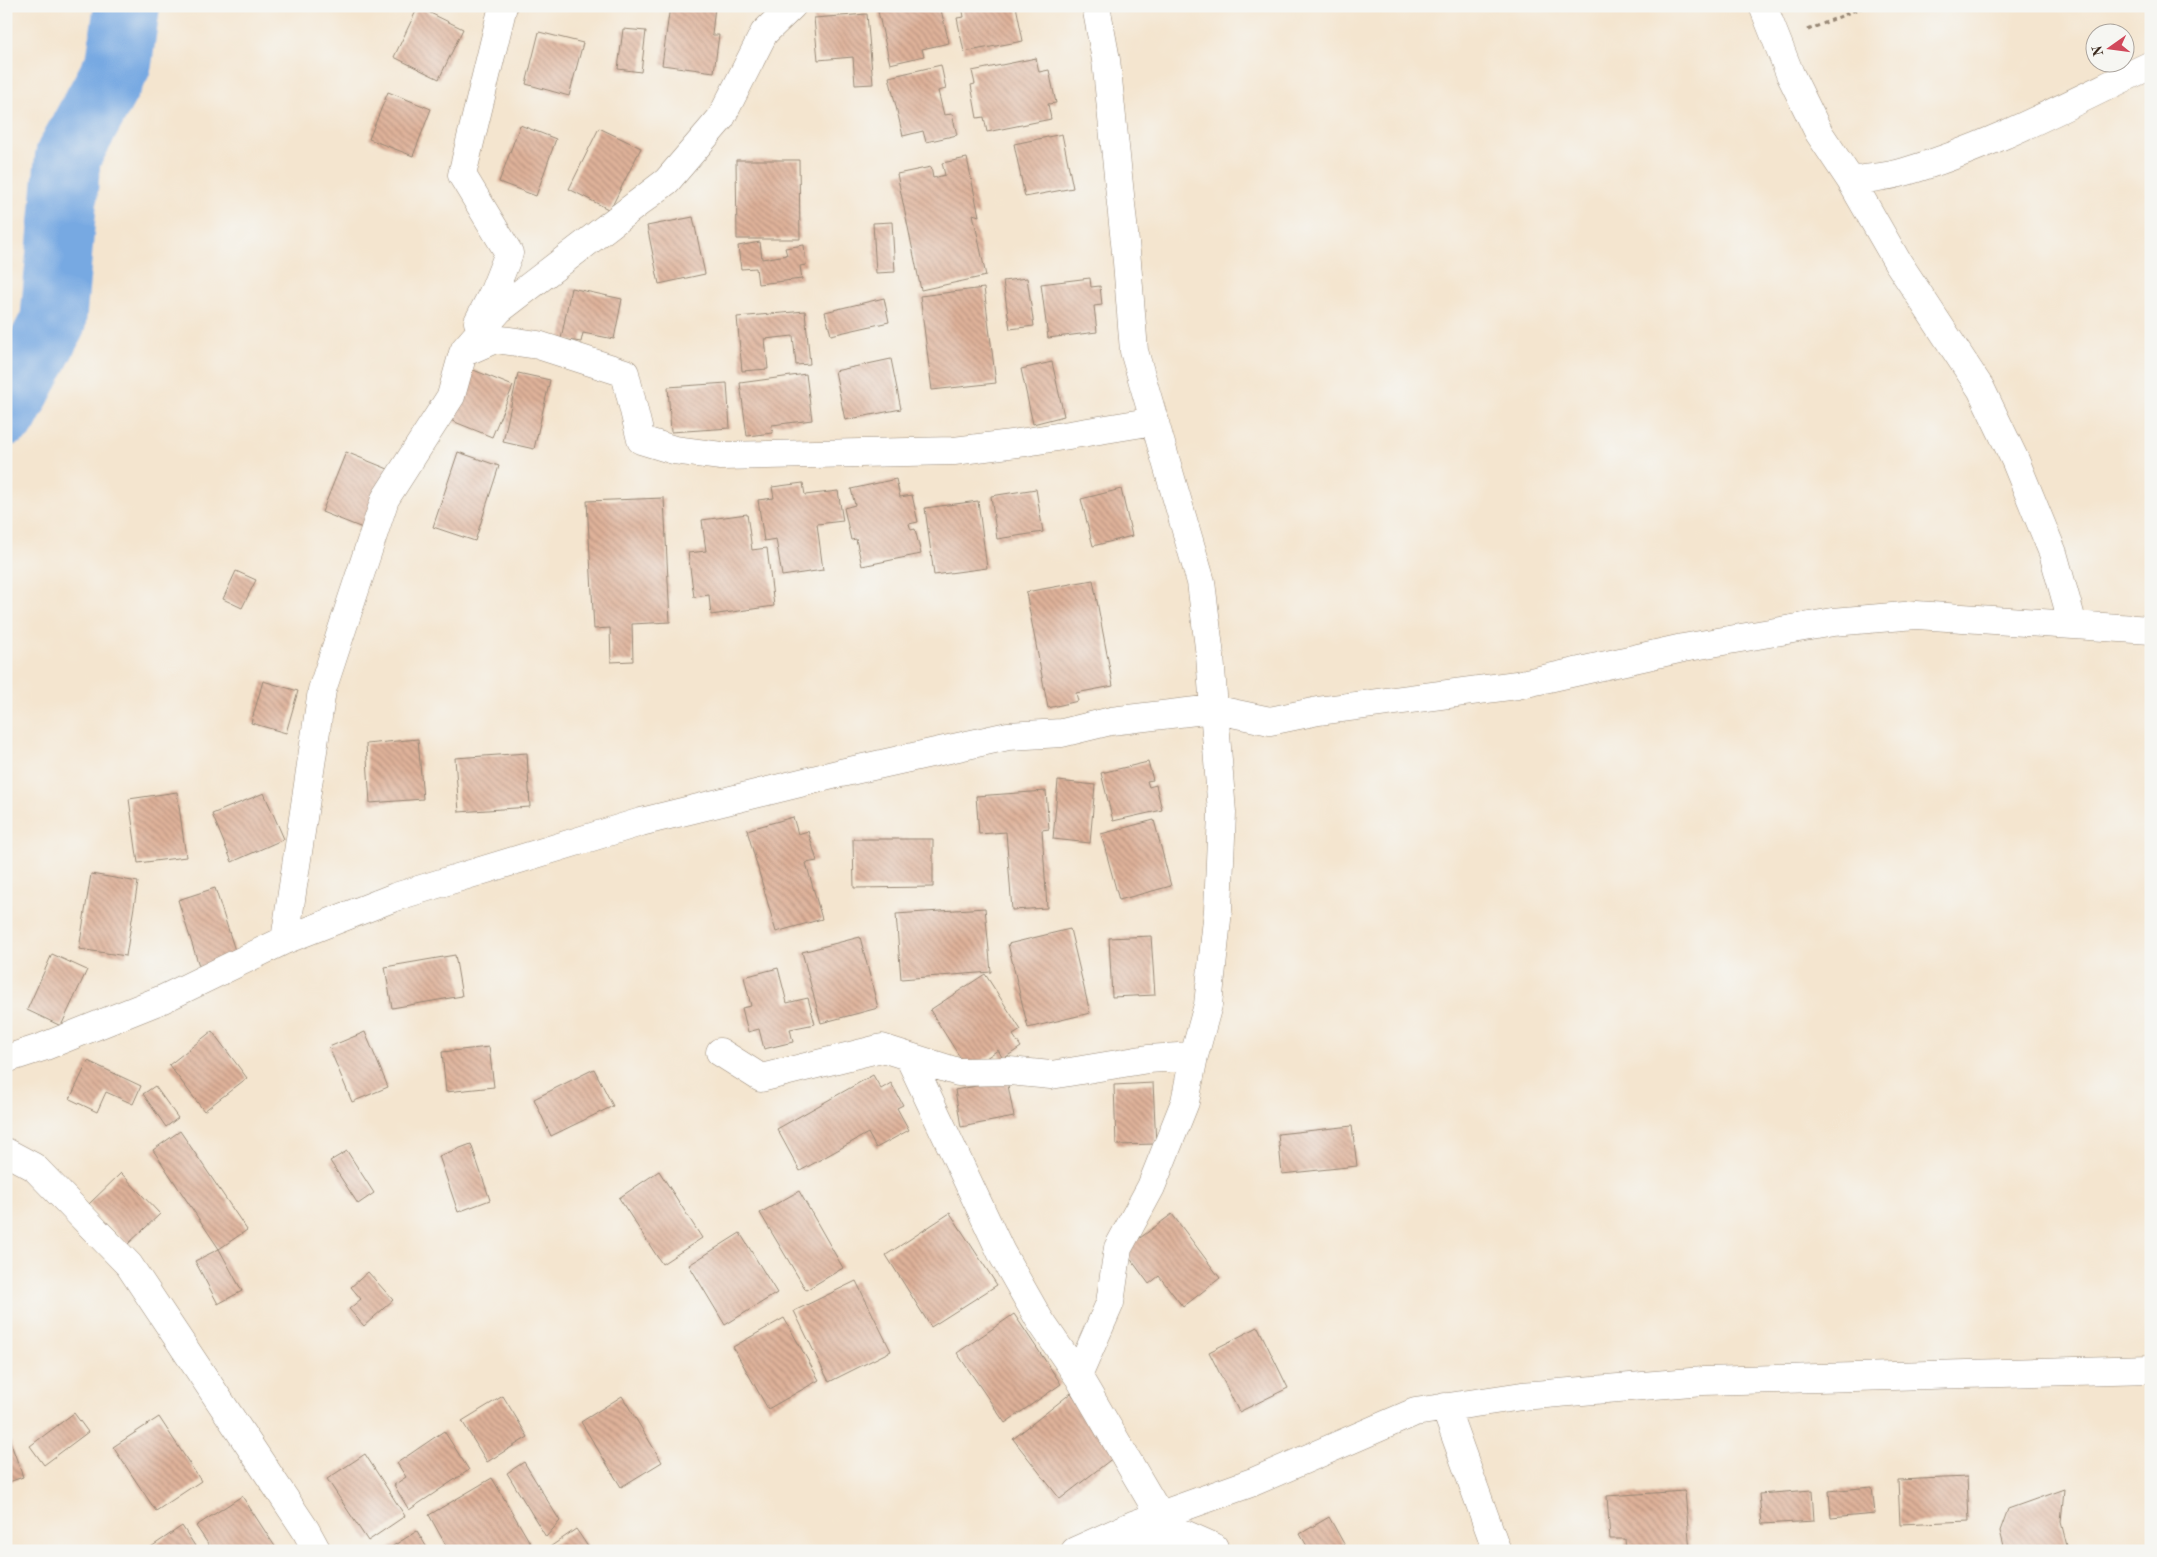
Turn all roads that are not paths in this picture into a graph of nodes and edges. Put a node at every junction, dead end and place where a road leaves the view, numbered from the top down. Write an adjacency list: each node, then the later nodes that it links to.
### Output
1 (503, 6): 7 (street)
2 (792, 6): 7 (street)
3 (1096, 6): 8 (street)
4 (1763, 6): 6 (street)
5 (2151, 65): 6 (street)
6 (1851, 181): 9 (street)
7 (463, 352): 8 (street); 12 (street)
8 (1155, 421): 11 (street)
9 (2073, 625): 10 (street); 11 (street)
10 (2151, 630)
11 (1213, 708): 12 (street); 14 (street)
12 (285, 940): 16 (street)
13 (720, 1052): 15 (street)
14 (1194, 1056): 15 (street); 19 (street)
15 (909, 1057): 19 (street)
16 (6, 1059)
17 (6, 1152): 23 (street)
18 (2151, 1369): 20 (street)
19 (1078, 1376): 21 (street)
20 (1445, 1407): 21 (street); 26 (street)
21 (1160, 1516): 24 (street)
22 (1214, 1547): 25 (street)
23 (318, 1551)
24 (1075, 1551)
25 (1125, 1551)
26 (1496, 1551)

